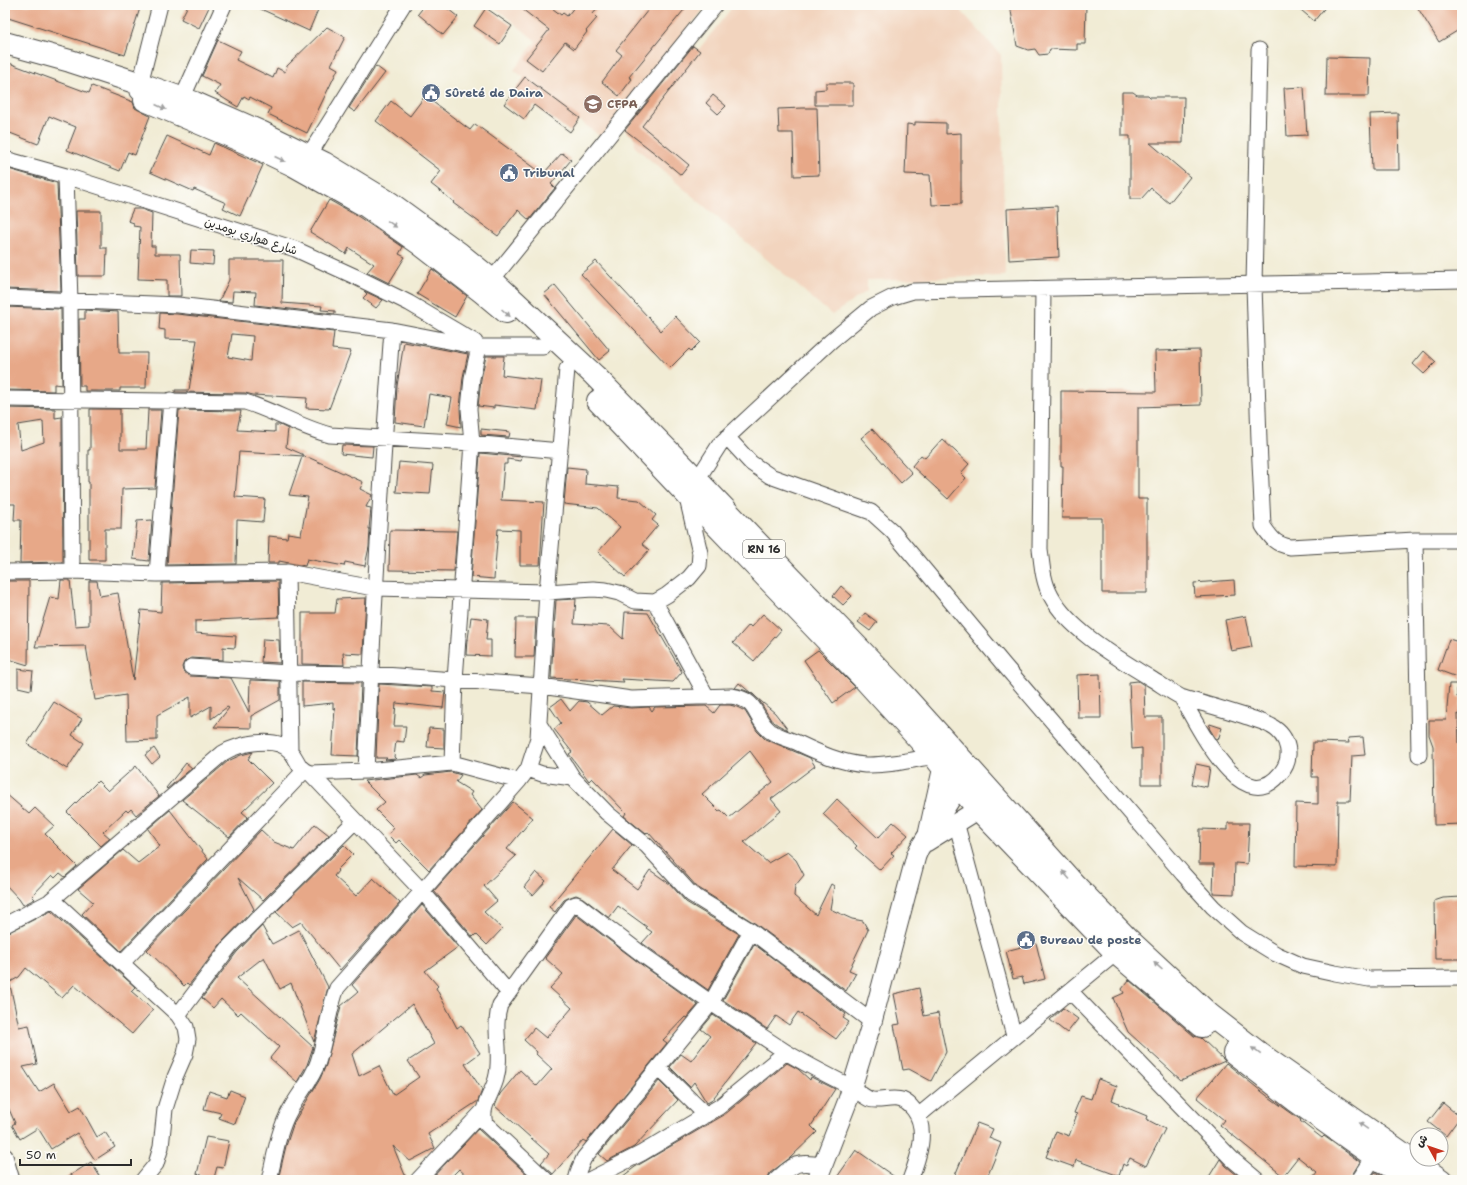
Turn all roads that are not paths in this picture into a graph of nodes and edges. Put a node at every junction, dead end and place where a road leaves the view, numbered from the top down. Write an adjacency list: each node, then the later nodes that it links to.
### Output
1 (160, 5): 8 (street)
2 (224, 5): 9 (street)
3 (403, 5): 10 (street)
4 (715, 5): 15 (street)
5 (5, 42): 8 (main road, RN 16)
6 (1259, 50): 14 (street)
7 (5, 53): 8 (main road, RN 16)
8 (139, 90): 9 (main road, RN 16); 15 (main road, RN 16, one-way to 15)
9 (182, 99): 10 (main road, RN 16)
10 (309, 155): 15 (main road, RN 16)
11 (5, 159): 12 (street, شارع هواري بومدين)
12 (66, 176): 18 (street); 20 (street, شارع هواري بومدين)
13 (1462, 280): 14 (street)
14 (1254, 285): 16 (street); 31 (street)
15 (487, 286): 21 (main road, RN 16, one-way to 21); 30 (main road, RN 16)
16 (1043, 289): 27 (street); 47 (street)
17 (5, 298): 18 (street)
18 (70, 301): 19 (street); 24 (street)
19 (392, 330): 20 (street); 26 (street)
20 (481, 347): 21 (street); 28 (street)
21 (543, 347): 22 (main road, RN 16)
22 (567, 369): 29 (street); 30 (main road, RN 16)
23 (5, 399): 24 (street)
24 (70, 400): 25 (street); 33 (street)
25 (171, 400): 26 (street); 36 (street)
26 (384, 437): 28 (street); 37 (street)
27 (727, 437): 30 (street); 70 (street)
28 (472, 443): 29 (street); 38 (street)
29 (560, 451): 39 (street)
30 (691, 487): 40 (street); 52 (main road, RN 16); 57 (main road, RN 16)
31 (1415, 540): 32 (street); 50 (street)
32 (1462, 540)
33 (72, 571): 34 (street); 36 (street)
34 (5, 572)
35 (287, 572): 36 (street); 37 (street); 42 (street)
36 (157, 574)
37 (374, 588): 38 (street); 43 (street)
38 (462, 590): 39 (street); 44 (street)
39 (548, 592): 40 (street); 45 (street)
40 (655, 602): 46 (street)
41 (191, 667): 42 (street)
42 (289, 673): 43 (street); 49 (street)
43 (370, 674): 44 (street); 54 (street)
44 (455, 680): 45 (street); 51 (street)
45 (541, 686): 46 (street); 48 (street)
46 (707, 697): 52 (street)
47 (1181, 697): 47 (street)
48 (539, 724): 53 (street); 56 (street)
49 (290, 750): 55 (street); 65 (street)
50 (1418, 755)
51 (452, 763): 54 (street); 58 (street)
52 (939, 763): 57 (main road, RN 16); 63 (main road)
53 (528, 769): 56 (street); 58 (street)
54 (366, 771): 55 (street)
55 (307, 772): 61 (street); 69 (street)
56 (573, 778): 67 (street)
57 (966, 779): 59 (main road, RN 16); 60 (main road, RN 16); 63 (street)
58 (519, 781): 64 (street)
59 (997, 797): 60 (street); 83 (main road, RN 16, one-way to 59)
60 (978, 809): 62 (street); 68 (main road, RN 16)
61 (355, 821): 64 (street); 74 (street)
62 (956, 822): 63 (street); 76 (street)
63 (927, 838): 75 (street)
64 (422, 891): 72 (street); 89 (street)
65 (52, 899): 66 (street); 69 (street)
66 (5, 925)
67 (751, 931): 73 (street); 75 (street)
68 (1116, 954): 71 (street); 83 (main road, RN 16)
69 (122, 963): 74 (street)
70 (1462, 978)
71 (1070, 991): 76 (street); 86 (street)
72 (508, 992): 73 (street); 80 (street)
73 (711, 1003): 77 (street); 78 (street)
74 (178, 1015): 88 (street)
75 (872, 1022): 79 (street)
76 (1014, 1036): 82 (street)
77 (786, 1052): 79 (street); 81 (street)
78 (658, 1068): 81 (street); 92 (street)
79 (852, 1088): 82 (street); 85 (street)
80 (484, 1110): 90 (street); 91 (street)
81 (706, 1115): 93 (street)
82 (918, 1116): 95 (street)
83 (1380, 1149): 96 (street); 97 (main road, RN 16); 98 (main road, RN 16)
84 (5, 1156): 87 (street)
85 (819, 1173): 94 (street)
86 (1249, 1177)
87 (12, 1180)
88 (143, 1180)
89 (269, 1180)
90 (418, 1180)
91 (546, 1180)
92 (576, 1180)
93 (589, 1180)
94 (776, 1180)
95 (910, 1180)
96 (1359, 1180)
97 (1412, 1180)
98 (1441, 1180)

